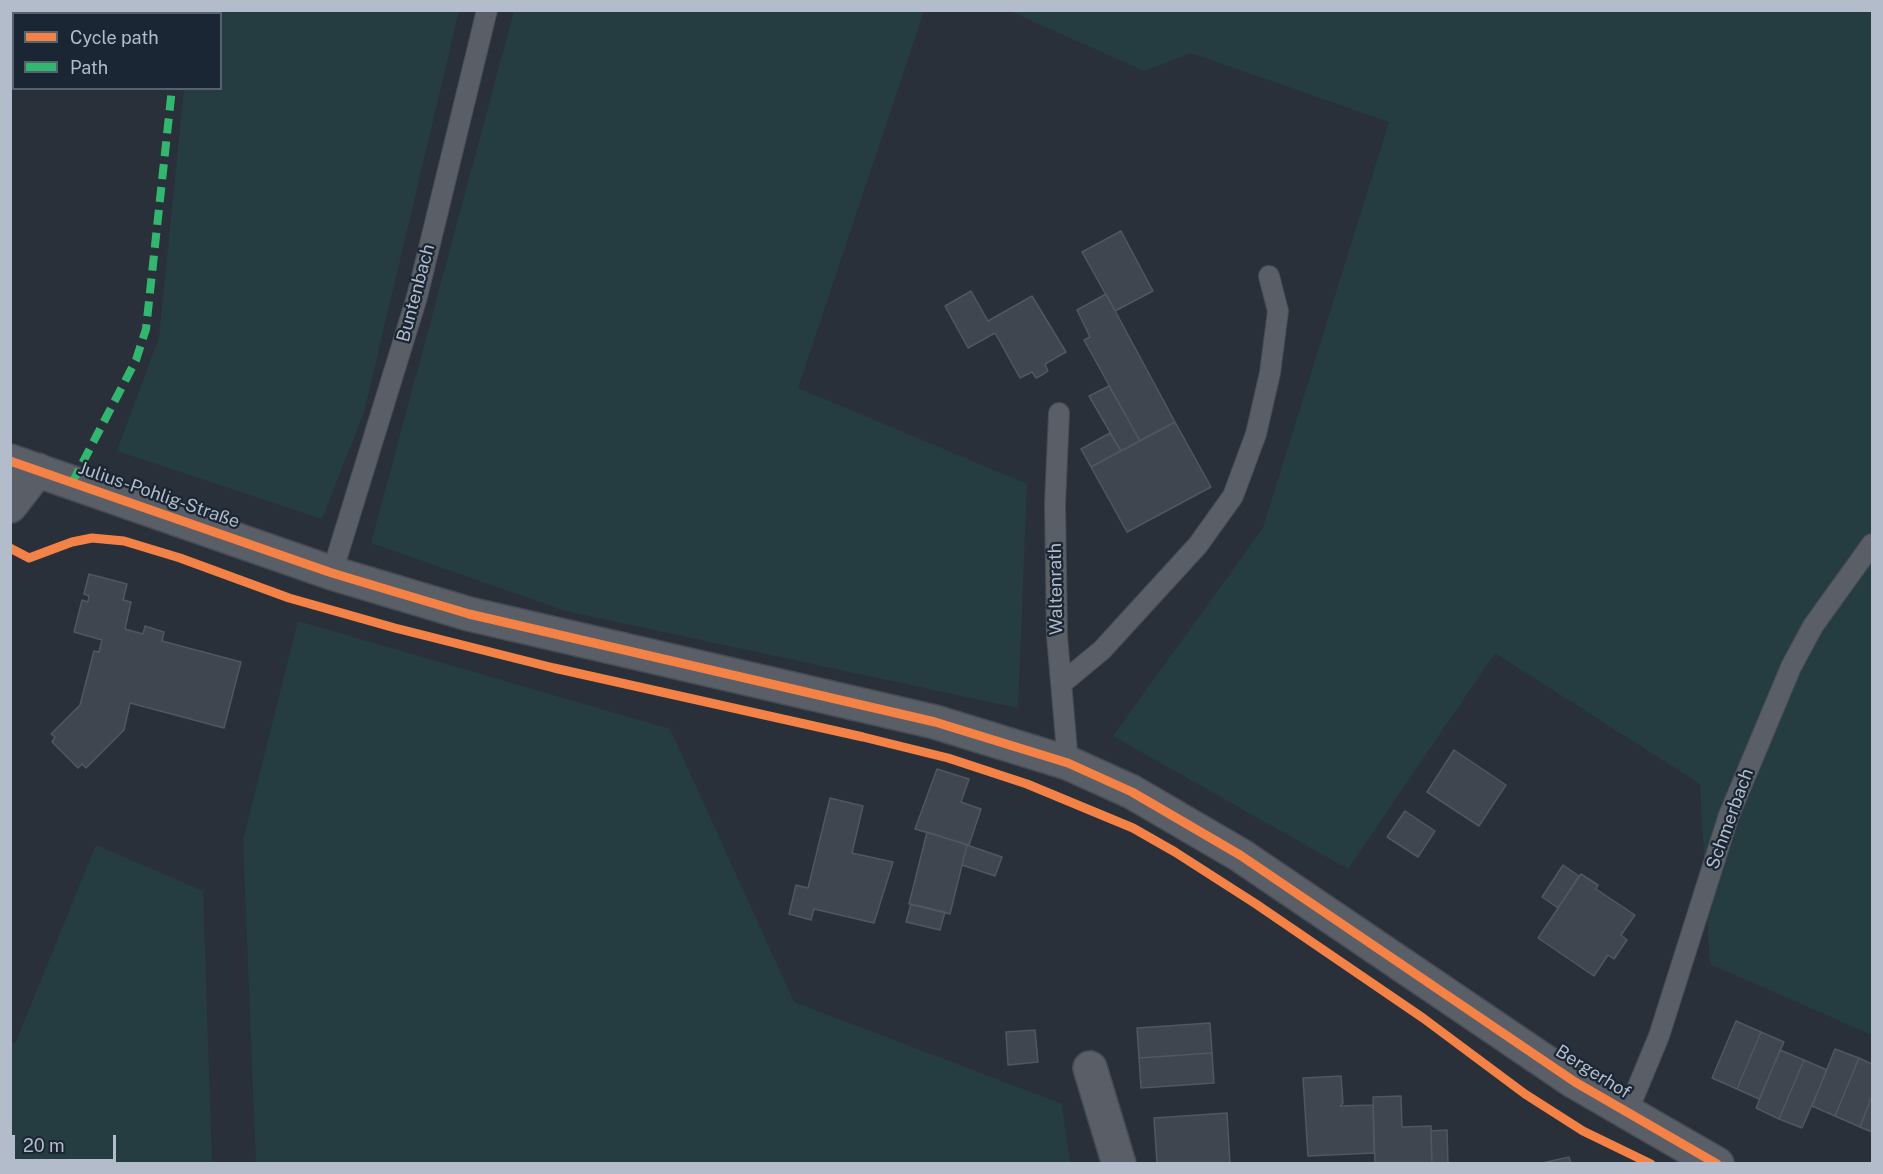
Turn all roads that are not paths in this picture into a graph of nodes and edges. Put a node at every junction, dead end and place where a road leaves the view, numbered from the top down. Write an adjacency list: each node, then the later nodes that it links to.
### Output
1 (487, 10): 7 (lane, Buntenbach)
2 (1269, 276): 8 (lane)
3 (1059, 413): 8 (lane, Waltenrath)
4 (24, 466): 5 (street); 7 (street, Julius-Pohlig-Straße)
5 (10, 506)
6 (1872, 544): 11 (lane, Schmerbach)
7 (332, 573): 9 (street, Julius-Pohlig-Straße)
8 (1061, 684): 9 (lane, Waltenrath)
9 (1068, 763): 11 (street, Bergerhof)
10 (1090, 1068): 13 (street)
11 (1627, 1113): 12 (street, Bergerhof)
12 (1713, 1163)
13 (1119, 1164)

